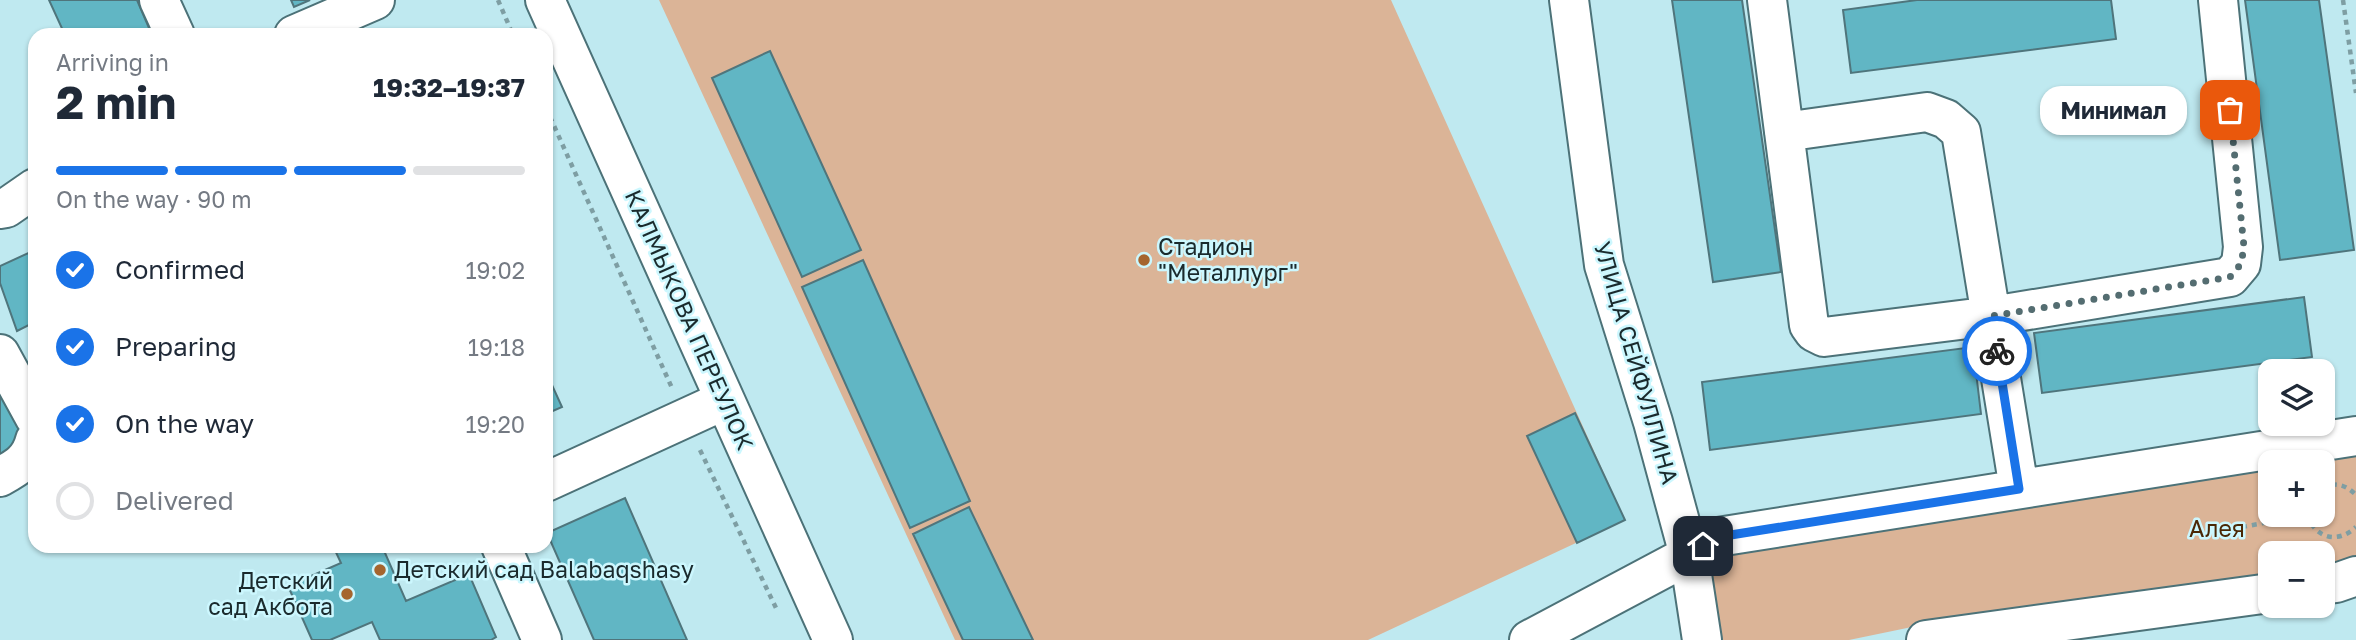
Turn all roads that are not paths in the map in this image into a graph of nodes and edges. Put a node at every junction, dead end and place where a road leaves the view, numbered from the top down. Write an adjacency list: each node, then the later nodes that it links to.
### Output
1 (159, 0): 7 (street)
2 (375, 0): 8 (street)
3 (545, 0): 14 (street, КАЛМЫКОВА ПЕРЕУЛОК)
4 (1569, 0): 22 (street, УЛИЦА СЕЙФУЛЛИНА)
5 (2218, 0): 12 (street)
6 (1771, 1): 9 (street)
7 (172, 28)
8 (310, 28)
9 (1784, 132): 12 (street); 12 (street)
10 (28, 193): 11 (street)
11 (0, 209)
12 (1992, 316): 20 (street)
13 (0, 354): 15 (street)
14 (725, 400): 19 (street); 28 (street, КАЛМЫКОВА ПЕРЕУЛОК)
15 (28, 405)
16 (2356, 436): 20 (street)
17 (28, 457): 18 (street)
18 (0, 477)
19 (553, 479)
20 (2019, 489): 22 (street)
21 (504, 553): 27 (street)
22 (1689, 555): 29 (street); 30 (street, УЛИЦА СЕЙФУЛЛИНА)
23 (2356, 576): 24 (street)
24 (2335, 583)
25 (2258, 595): 26 (street)
26 (2031, 633): 31 (street)
27 (542, 640)
28 (833, 640)
29 (1530, 640)
30 (1702, 640)
31 (1926, 640)

